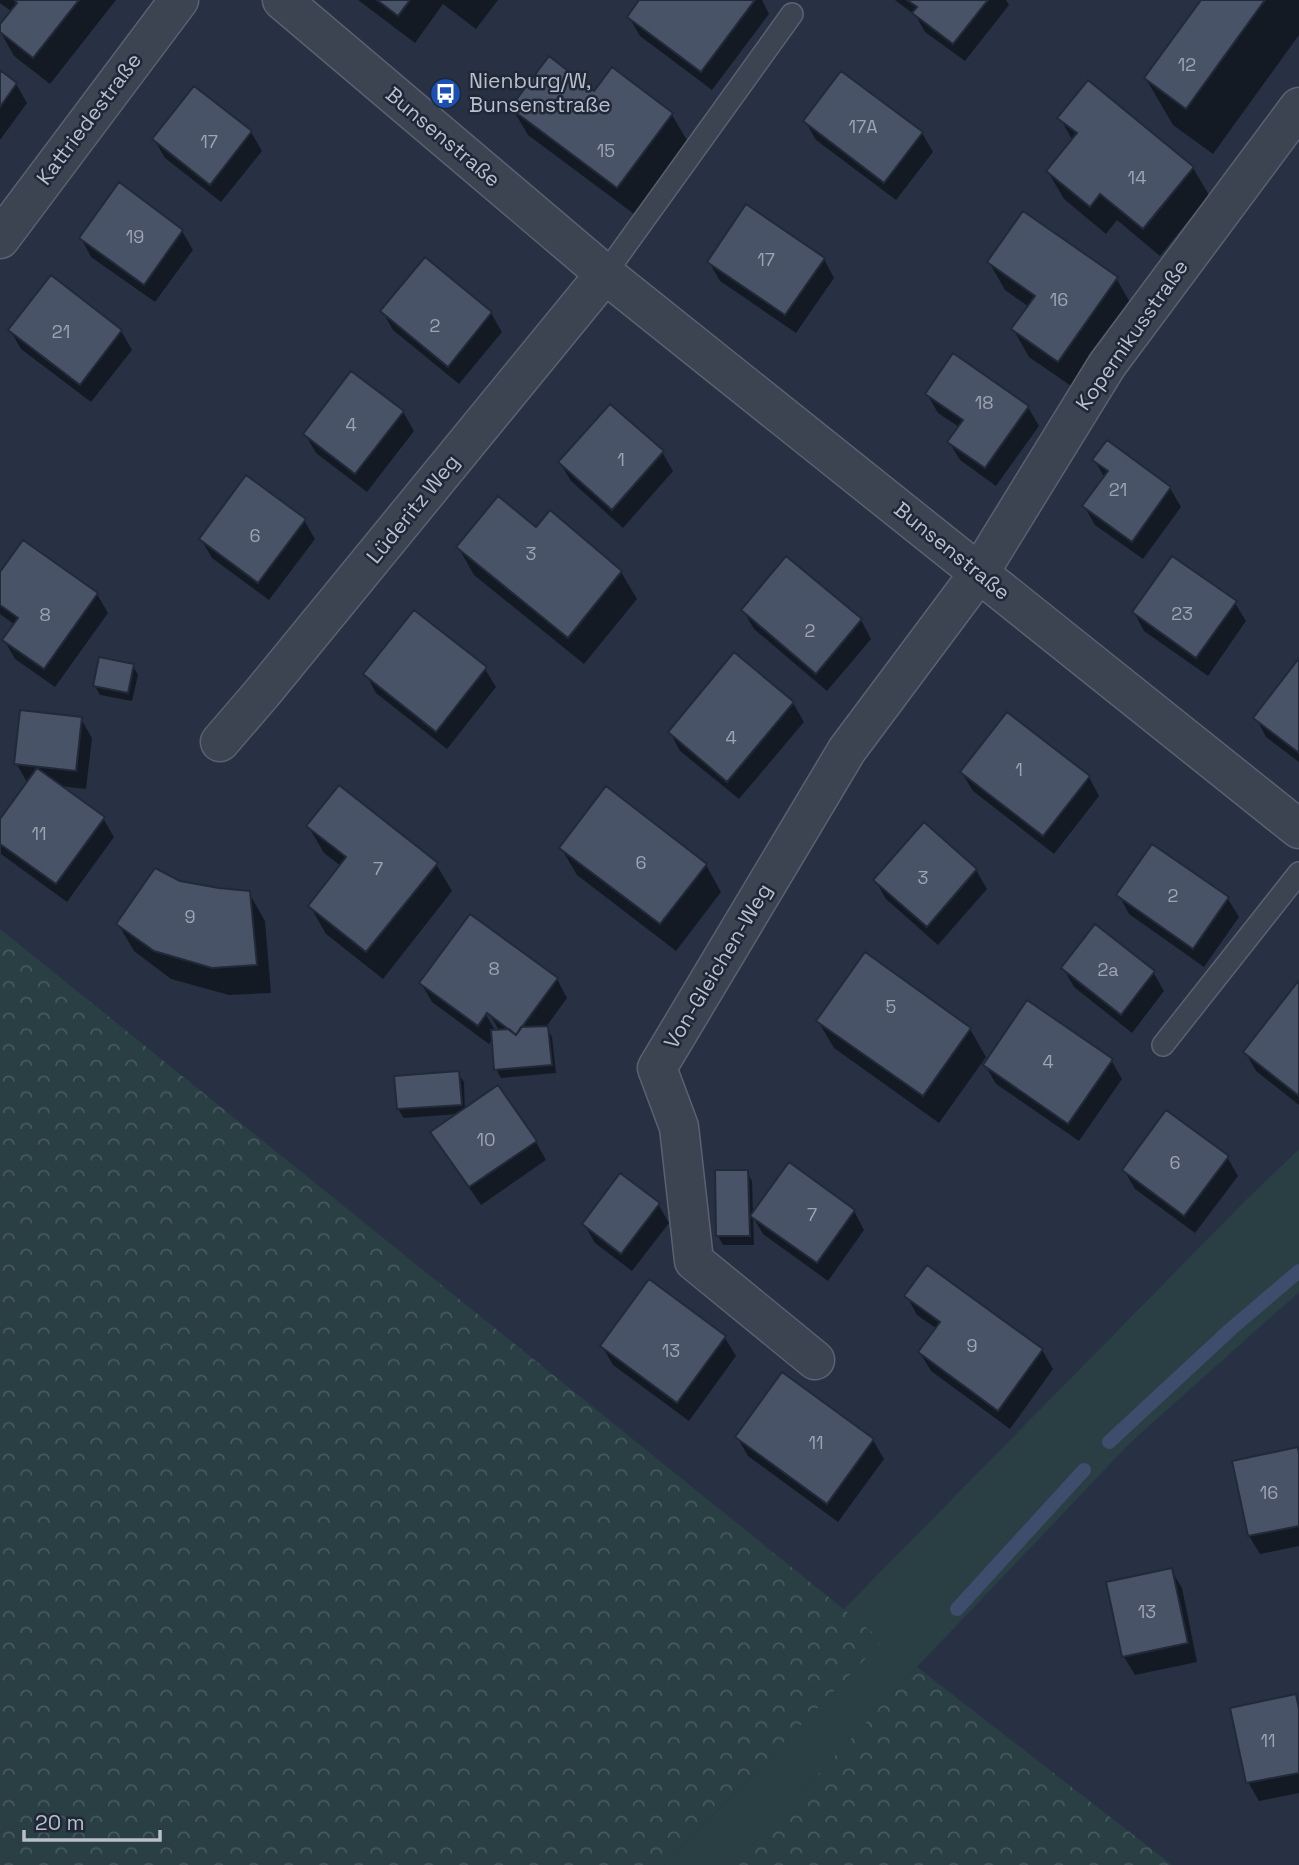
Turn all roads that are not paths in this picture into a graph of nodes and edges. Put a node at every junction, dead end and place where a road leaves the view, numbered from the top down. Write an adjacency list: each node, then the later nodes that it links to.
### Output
1 (179, 0): 5 (street, Kattriedestraße)
2 (282, 0): 6 (street, Bunsenstraße)
3 (792, 14): 6 (lane)
4 (1299, 107): 7 (street, Kopernikusstraße)
5 (0, 239)
6 (605, 274): 7 (street, Bunsenstraße); 8 (street, Lüderitz Weg)
7 (979, 573): 9 (street, Bunsenstraße); 12 (street, Von-Gleichen-Weg)
8 (219, 742)
9 (1299, 829)
10 (1299, 873): 11 (lane)
11 (1163, 1045)
12 (815, 1360)

